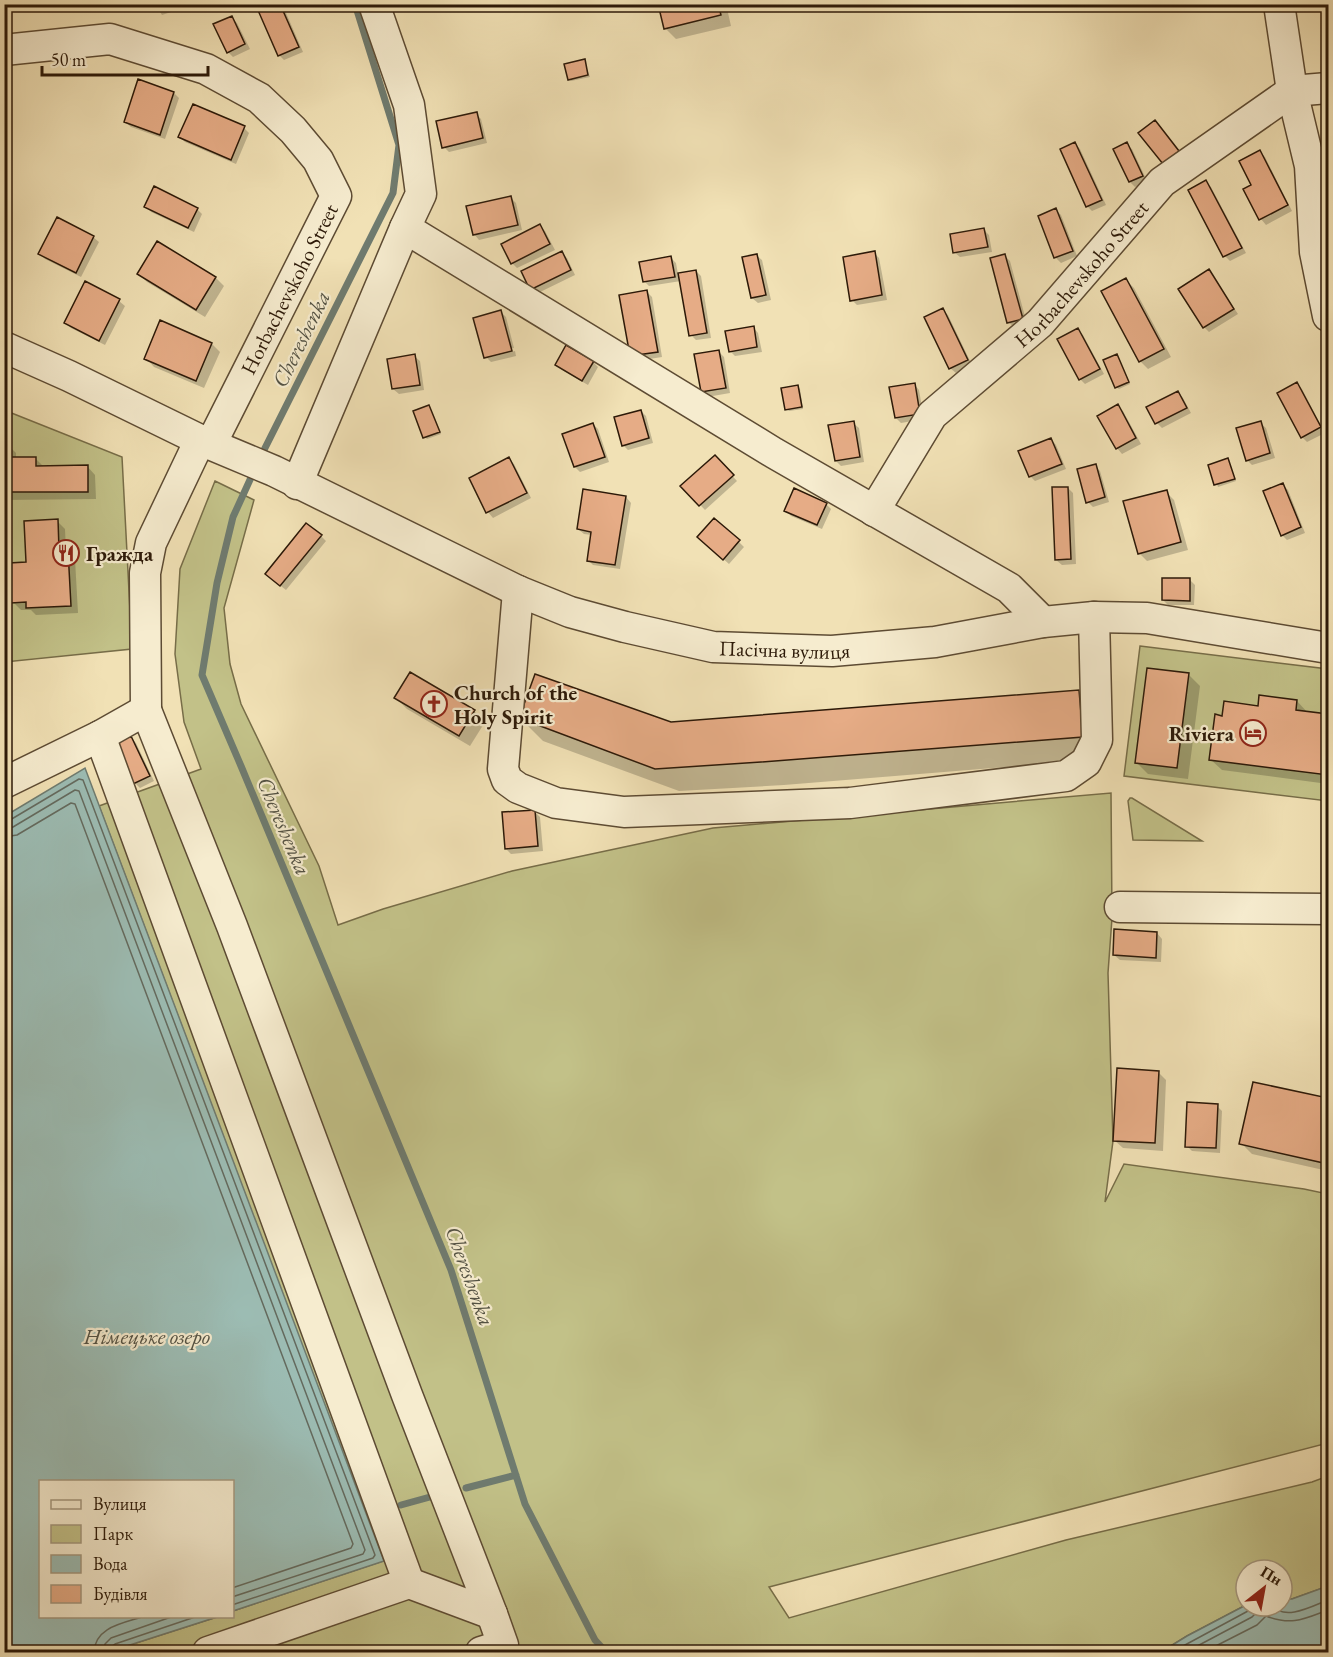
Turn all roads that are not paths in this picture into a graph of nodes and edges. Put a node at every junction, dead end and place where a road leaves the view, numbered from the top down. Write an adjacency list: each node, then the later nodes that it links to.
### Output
1 (374, 4): 6 (street)
2 (1280, 4): 5 (street)
3 (4, 50): 9 (street, Horbachevskoho Street)
4 (1329, 88): 5 (street, Horbachevskoho Street)
5 (1292, 92): 7 (street); 11 (street, Horbachevskoho Street)
6 (405, 228): 10 (street); 11 (street)
7 (1329, 316)
8 (4, 347): 9 (street, Пасічна вулиця)
9 (215, 446): 10 (street, Пасічна вулиця); 16 (street)
10 (285, 478): 12 (street, Пасічна вулиця)
11 (874, 511): 14 (street)
12 (518, 591): 13 (street); 14 (street, Пасічна вулиця)
13 (1094, 617): 14 (street, Пасічна вулиця); 15 (street, Пасічна вулиця)
14 (1043, 622)
15 (1329, 648)
16 (146, 710): 17 (street); 22 (street)
17 (100, 736): 18 (street); 21 (street)
18 (4, 783)
19 (1120, 907): 20 (street)
20 (1329, 909)
21 (409, 1583): 22 (street); 23 (street)
22 (492, 1614): 24 (street)
23 (208, 1653)
24 (481, 1653)

